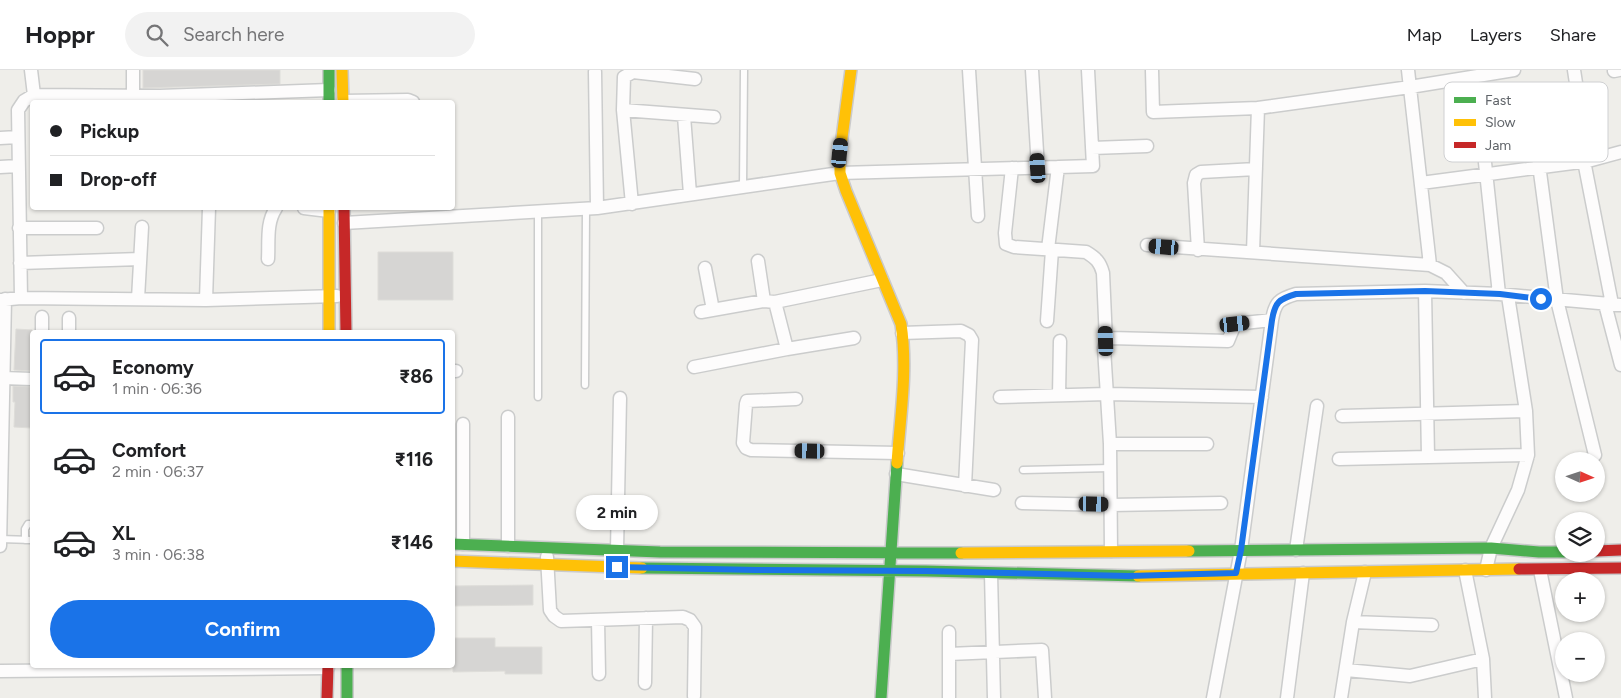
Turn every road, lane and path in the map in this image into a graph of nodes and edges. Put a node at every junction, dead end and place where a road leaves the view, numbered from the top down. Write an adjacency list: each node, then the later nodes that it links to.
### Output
1 (31, 70): 18 (street)
2 (133, 70): 19 (street)
3 (329, 70): 20 (street)
4 (342, 70): 21 (street)
5 (744, 70): 49 (lane)
6 (851, 70): 44 (street)
7 (862, 70): 44 (street)
8 (969, 70): 42 (street)
9 (1032, 70): 41 (street)
10 (1088, 70): 29 (street)
11 (1152, 70): 22 (street)
12 (1408, 70): 17 (street)
13 (1514, 70): 15 (street)
14 (595, 72): 52 (street)
15 (1475, 73): 17 (street)
16 (696, 79): 23 (street)
17 (1410, 88): 22 (street); 46 (street)
18 (34, 95): 19 (street); 26 (street)
19 (133, 96): 20 (street)
20 (329, 96)
21 (343, 100)
22 (1258, 108): 43 (street)
23 (623, 110): 24 (street); 51 (street)
24 (684, 116): 25 (street); 50 (street)
25 (714, 117)
26 (18, 137): 27 (street); 37 (street)
27 (0, 138)
28 (1147, 146): 29 (street)
29 (1092, 148): 38 (street)
30 (1621, 152): 31 (street)
31 (1608, 155)
32 (1484, 162): 45 (street)
33 (1538, 162): 39 (street)
34 (1578, 162): 39 (street)
35 (1586, 162): 85 (street)
36 (0, 166): 37 (street)
37 (18, 166): 48 (street)
38 (1058, 167): 41 (street); 64 (street)
39 (1539, 167): 45 (street); 83 (street)
40 (1012, 168): 41 (street); 42 (street); 64 (street)
41 (1038, 168)
42 (975, 169): 44 (street); 58 (street)
43 (1256, 170): 65 (street); 66 (street)
44 (840, 171): 49 (street); 73 (street)
45 (1485, 174): 46 (street); 76 (street)
46 (1421, 183): 71 (street)
47 (30, 185): 48 (street)
48 (19, 186): 61 (street)
49 (743, 187): 50 (street)
50 (690, 194): 51 (street)
51 (632, 204): 52 (street)
52 (592, 208): 57 (street); 103 (lane)
53 (209, 210): 82 (street)
54 (275, 210): 68 (street)
55 (329, 210): 77 (street)
56 (344, 210): 59 (street)
57 (538, 212): 59 (street); 106 (lane)
58 (978, 216)
59 (344, 223): 78 (street)
60 (142, 227): 67 (street)
61 (19, 228): 62 (street); 70 (street)
62 (97, 228)
63 (1147, 245): 65 (street)
64 (1050, 250): 89 (street); 97 (street)
65 (1198, 250): 66 (street)
66 (1253, 252): 71 (street)
67 (140, 259): 70 (street); 81 (street)
68 (268, 259)
69 (758, 261): 84 (street)
70 (20, 263): 79 (street)
71 (1430, 265): 75 (street)
72 (705, 268): 84 (street)
73 (882, 280): 84 (street); 94 (street)
74 (1425, 291): 75 (street); 88 (street); 113 (street)
75 (1464, 293): 76 (street)
76 (1504, 295): 83 (street); 112 (street)
77 (329, 296): 78 (street); 82 (street); 92 (street)
78 (346, 296): 93 (street)
79 (21, 298): 80 (street); 81 (street)
80 (3, 299): 101 (street)
81 (138, 299): 82 (street)
82 (206, 300)
83 (1557, 300): 85 (street); 120 (street)
84 (770, 302): 98 (street)
85 (1613, 304): 99 (street)
86 (42, 317): 90 (street)
87 (69, 318): 91 (street)
88 (1272, 320): 97 (street); 108 (street)
89 (1047, 321)
90 (42, 330)
91 (69, 330)
92 (329, 330)
93 (346, 330)
94 (902, 333): 121 (street); 128 (street)
95 (854, 338): 98 (street)
96 (1060, 341): 105 (street)
97 (1106, 341): 104 (street)
98 (787, 349): 100 (street)
99 (1621, 365)
100 (694, 367)
101 (3, 378): 102 (street); 117 (street)
102 (30, 379)
103 (585, 385)
104 (1107, 394): 105 (street); 108 (street); 118 (street)
105 (1059, 395): 107 (street)
106 (538, 397)
107 (1000, 397)
108 (1262, 397): 142 (street)
109 (620, 398): 141 (street)
110 (796, 399): 121 (street)
111 (1317, 406): 143 (street)
112 (1526, 411): 113 (street); 122 (street)
113 (1427, 413): 114 (street); 123 (street)
114 (1342, 416)
115 (508, 417): 138 (street)
116 (463, 424): 136 (street)
117 (1, 426): 134 (street)
118 (1110, 444): 119 (street); 125 (street)
119 (1207, 444)
120 (1594, 452)
121 (898, 453): 127 (street)
122 (1528, 455): 123 (street); 140 (street)
123 (1428, 457): 124 (street)
124 (1339, 459)
125 (1110, 468): 126 (lane); 132 (street)
126 (1023, 470)
127 (896, 474): 128 (street); 148 (street)
128 (965, 486): 129 (street)
129 (994, 490)
130 (1022, 503): 132 (street)
131 (1221, 503): 132 (street)
132 (1111, 505): 145 (street)
133 (30, 524): 135 (lane)
134 (0, 539): 135 (lane); 137 (street)
135 (29, 540)
136 (458, 544): 138 (street)
137 (0, 546)
138 (508, 546): 139 (street)
139 (547, 547): 141 (street); 150 (street)
140 (1491, 548): 143 (street); 147 (street); 153 (street)
141 (617, 550): 148 (street)
142 (1241, 550): 143 (street); 145 (street); 157 (street)
143 (1296, 550)
144 (1621, 550): 146 (street)
145 (1111, 551): 148 (street)
146 (1605, 551)
147 (1555, 552)
148 (891, 554): 155 (street)
149 (455, 561): 150 (street)
150 (547, 564): 155 (street); 161 (street)
151 (1621, 568): 154 (street)
152 (1465, 570): 153 (street); 156 (street); 167 (street)
153 (1486, 570): 154 (street)
154 (1540, 570): 186 (street)
155 (890, 571): 159 (street); 178 (street)
156 (1365, 572): 158 (street); 162 (street)
157 (1236, 573): 158 (street); 159 (street); 182 (street)
158 (1303, 573): 183 (street)
159 (991, 574): 165 (street)
160 (646, 618): 161 (street); 174 (street); 175 (street)
161 (598, 620): 173 (street)
162 (1353, 622): 163 (street); 171 (street)
163 (1432, 625)
164 (949, 632): 166 (street)
165 (992, 652): 166 (street); 180 (street); 181 (street)
166 (949, 654): 179 (street)
167 (1483, 659): 171 (street); 185 (street)
168 (115, 668): 172 (street)
169 (328, 668): 176 (street)
170 (347, 668): 177 (street)
171 (1346, 670): 184 (street)
172 (0, 671)
173 (599, 674)
174 (645, 683)
175 (694, 696)
176 (327, 698)
177 (347, 698)
178 (881, 698)
179 (948, 698)
180 (994, 698)
181 (1045, 698)
182 (1213, 698)
183 (1287, 698)
184 (1341, 698)
185 (1485, 698)
186 (1566, 698)

